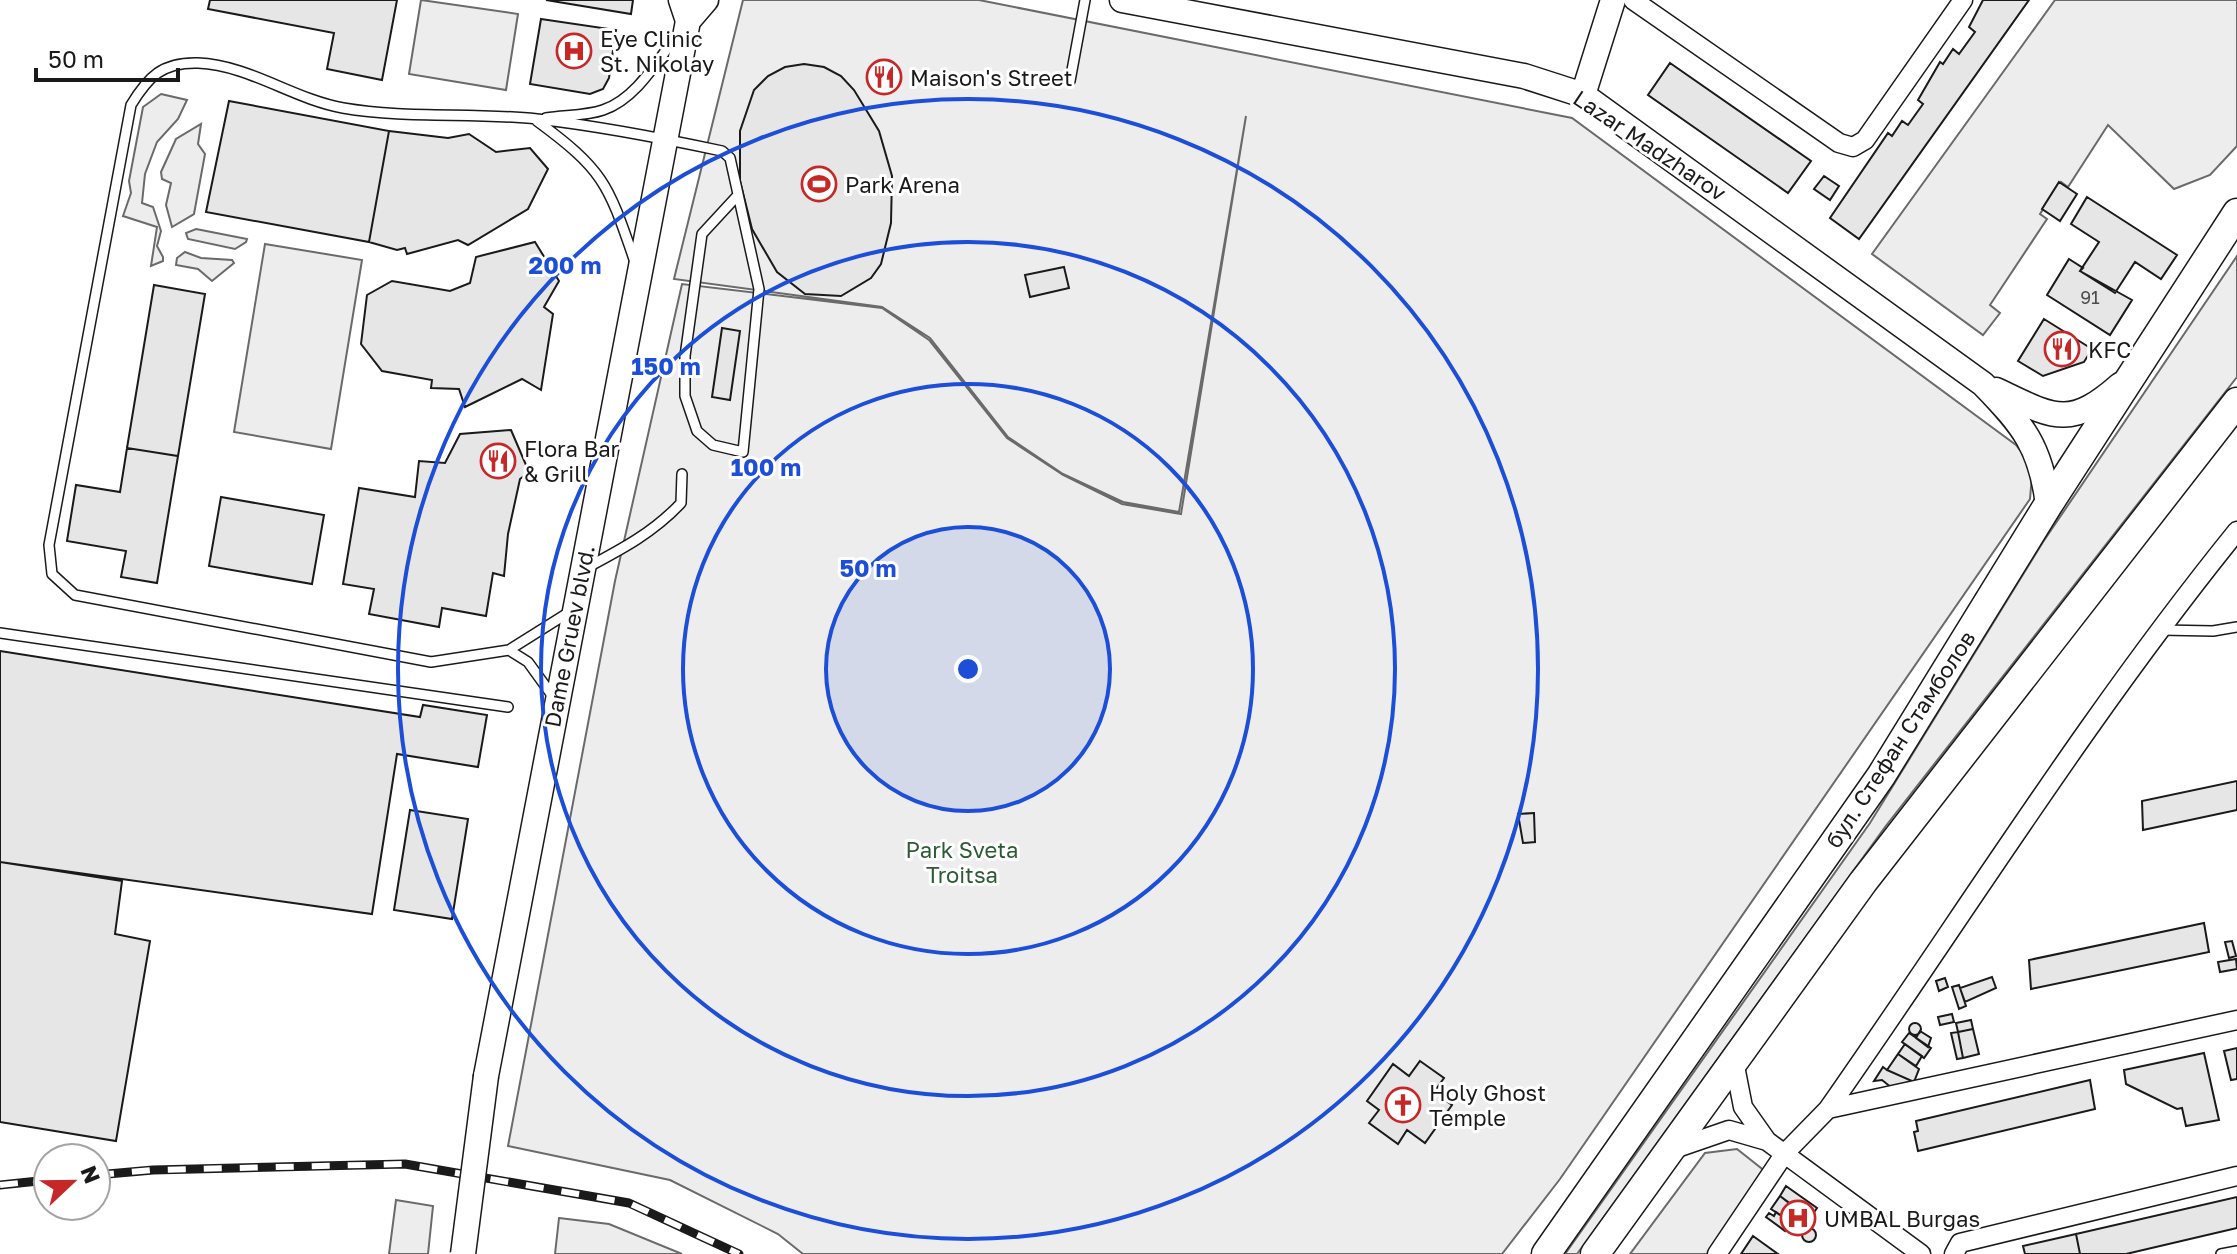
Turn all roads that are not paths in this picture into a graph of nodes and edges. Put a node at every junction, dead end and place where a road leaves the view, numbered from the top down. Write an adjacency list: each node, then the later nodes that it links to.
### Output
1 (706, 0): 7 (main road, Dame Gruev blvd.)
2 (1085, 0): 8 (lane)
3 (1122, 0): 9 (main road, Lazar Madzharov)
4 (1613, 0): 9 (main road)
5 (1633, 0): 6 (street)
6 (1963, 0)
7 (685, 11): 10 (lane); 11 (main road, Dame Gruev blvd.)
8 (1070, 81)
9 (1583, 95): 16 (main road, Lazar Madzharov)
10 (535, 119): 11 (lane); 14 (lane); 26 (lane)
11 (664, 139): 12 (lane); 14 (main road, Dame Gruev blvd.)
12 (738, 195): 12 (lane)
13 (2237, 213): 15 (main road, бул. Стефан Стамболов)
14 (638, 271): 21 (main road, Dame Gruev blvd.)
15 (2134, 373): 16 (main road, Lazar Madzharov); 19 (main road, бул. Стефан Стамболов)
16 (1983, 384): 19 (main road, Lazar Madzharov)
17 (2237, 402): 30 (main road)
18 (682, 474): 21 (lane)
19 (2048, 505): 38 (main road, бул. Стефан Стамболов)
20 (2237, 531): 24 (street)
21 (581, 571): 22 (main road, Dame Gruev blvd.)
22 (574, 609): 26 (lane); 27 (main road, Dame Gruev blvd.)
23 (2237, 627): 24 (lane)
24 (2157, 630): 31 (street)
25 (0, 633): 28 (lane)
26 (509, 650): 27 (lane)
27 (556, 701): 37 (main road, Dame Gruev blvd., bridge)
28 (508, 707)
29 (2237, 1020): 31 (street)
30 (1733, 1059): 32 (street); 33 (main road)
31 (1828, 1109): 34 (street)
32 (1767, 1141): 33 (street); 34 (street)
33 (1671, 1150): 39 (main road)
34 (1785, 1153): 40 (street); 41 (street)
35 (2237, 1176): 42 (street)
36 (2237, 1251): 43 (lane)
37 (463, 1254)
38 (1546, 1254)
39 (1595, 1254)
40 (1717, 1254)
41 (1921, 1254)
42 (1954, 1254)
43 (2221, 1254)

